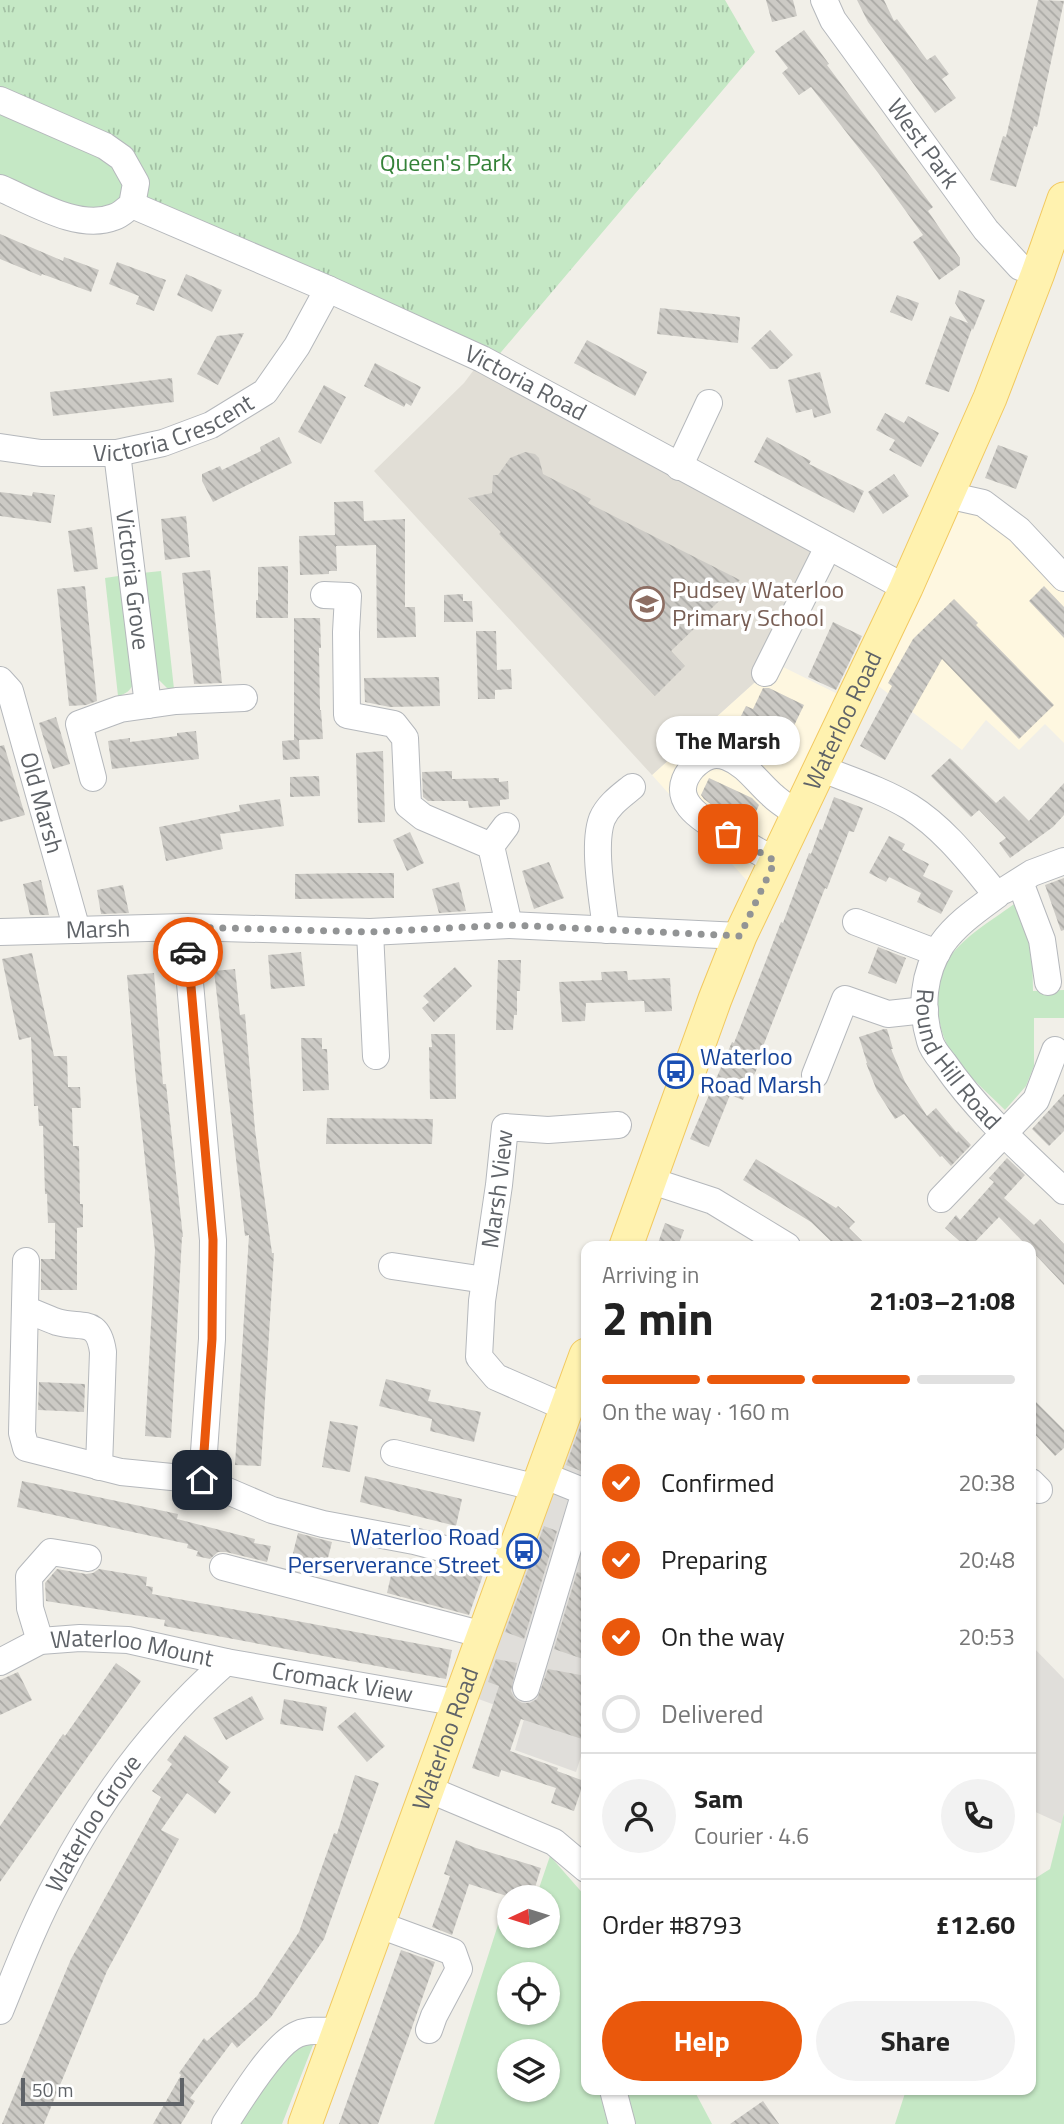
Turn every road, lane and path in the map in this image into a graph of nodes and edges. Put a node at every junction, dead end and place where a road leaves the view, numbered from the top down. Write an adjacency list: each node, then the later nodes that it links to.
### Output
1 (824, 0): 6 (street, West Park)
2 (0, 100): 5 (street)
3 (0, 188): 5 (street)
4 (1064, 199): 6 (main road, Waterloo Road)
5 (132, 205): 7 (street, Victoria Road)
6 (1038, 273): 12 (main road, Waterloo Road)
7 (328, 289): 10 (street, Victoria Crescent); 11 (street, Victoria Road)
8 (709, 402): 11 (street)
9 (0, 447): 10 (street, Victoria Crescent)
10 (117, 453): 20 (street, Victoria Grove)
11 (679, 467): 13 (street, Victoria Road)
12 (947, 495): 14 (street); 15 (main road, Waterloo Road)
13 (828, 547): 15 (street, Victoria Road); 17 (street)
14 (1064, 578)
15 (906, 588): 21 (main road, Waterloo Road)
16 (324, 595): 30 (street)
17 (765, 673)
18 (0, 680): 32 (street, Old Marsh)
19 (244, 698): 20 (street)
20 (148, 705): 22 (street)
21 (820, 768): 24 (main road, Waterloo Road); 28 (street)
22 (93, 778)
23 (632, 787): 33 (street)
24 (798, 814): 25 (main road, Waterloo Road); 25 (street)
25 (775, 861): 36 (main road, Waterloo Road)
26 (1064, 861): 27 (street, Round Hill Road)
27 (1020, 881): 28 (street, Round Hill Road); 38 (street)
28 (997, 895): 37 (street, Round Hill Road)
29 (856, 922): 37 (street)
30 (509, 925): 33 (street, Marsh); 35 (street, Marsh)
31 (185, 927): 32 (street, Marsh); 35 (street, Marsh); 58 (street)
32 (77, 930): 34 (street, Marsh)
33 (606, 930): 36 (street, Marsh)
34 (0, 932)
35 (370, 932): 41 (street)
36 (740, 936): 45 (main road, Waterloo Road)
37 (937, 953): 39 (street, Round Hill Road)
38 (1048, 982)
39 (925, 1010): 42 (street); 44 (street, Round Hill Road)
40 (1055, 1050): 44 (street)
41 (376, 1056)
42 (815, 1075)
43 (618, 1125): 52 (street, Marsh View)
44 (1004, 1134): 46 (street, Round Hill Road); 47 (street)
45 (649, 1180): 48 (main road, Waterloo Road); 49 (street)
46 (1064, 1191)
47 (941, 1199)
48 (628, 1241)
49 (779, 1241)
50 (26, 1261): 53 (street)
51 (392, 1266): 52 (street, Marsh View)
52 (485, 1280): 55 (street, Marsh View)
53 (24, 1309): 57 (street); 57 (street)
54 (581, 1368): 55 (main road, Waterloo Road)
55 (566, 1408): 59 (main road, Waterloo Road)
56 (394, 1453): 59 (street)
57 (99, 1467): 58 (street)
58 (202, 1480): 64 (street)
59 (540, 1482): 60 (street); 64 (main road, Waterloo Road)
60 (581, 1489)
61 (581, 1521): 62 (street)
62 (578, 1544): 70 (street)
63 (88, 1558): 67 (street)
64 (510, 1566): 66 (main road, Waterloo Road)
65 (223, 1567): 66 (street)
66 (484, 1635): 71 (main road, Waterloo Road)
67 (40, 1641): 68 (street, Waterloo Mount); 69 (street, Waterloo Mount)
68 (0, 1661)
69 (226, 1662): 71 (street, Cromack View); 75 (street, Waterloo Grove)
70 (526, 1688)
71 (459, 1703): 72 (main road, Waterloo Road)
72 (428, 1789): 73 (street); 74 (main road, Waterloo Road)
73 (581, 1865)
74 (377, 1924): 76 (street); 77 (main road, Waterloo Road)
75 (0, 2011)
76 (429, 2030)
77 (337, 2031): 79 (street); 80 (main road, Waterloo Road)
78 (614, 2095): 81 (street)
79 (225, 2124)
80 (304, 2124)
81 (622, 2124)

